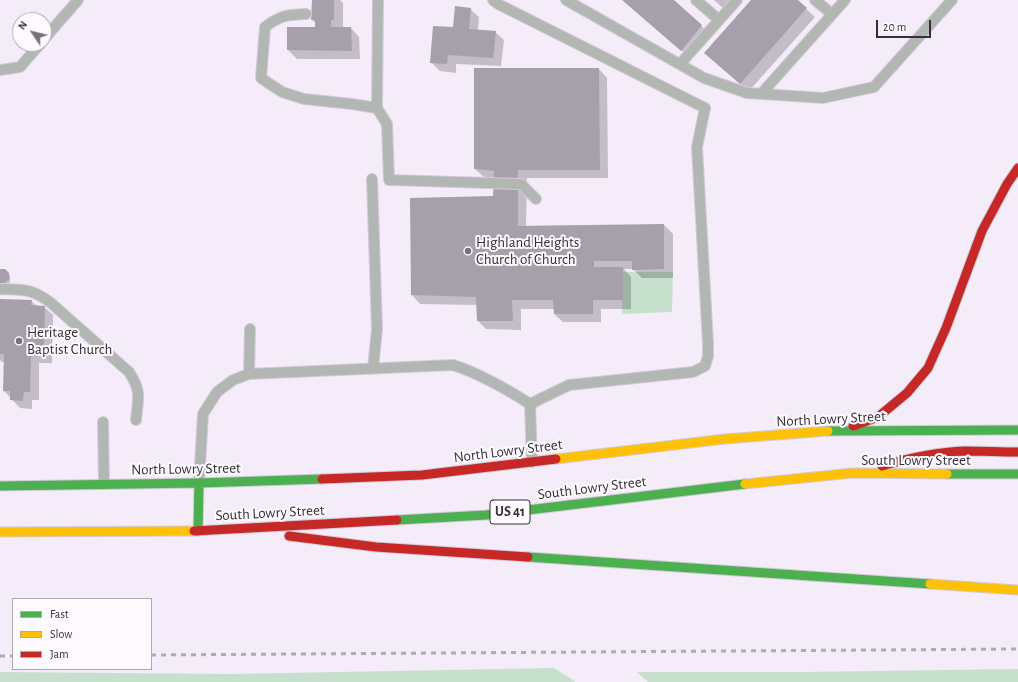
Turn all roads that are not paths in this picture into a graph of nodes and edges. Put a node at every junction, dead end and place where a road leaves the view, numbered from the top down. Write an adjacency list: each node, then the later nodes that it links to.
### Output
1 (78, 0): 13 (lane)
2 (378, 0): 18 (lane)
3 (493, 0): 26 (lane)
4 (568, 0): 15 (lane)
5 (696, 0): 12 (lane)
6 (737, 0): 12 (lane)
7 (815, 0): 11 (lane)
8 (845, 0): 11 (lane)
9 (952, 0): 17 (lane)
10 (306, 14): 18 (lane)
11 (832, 14): 17 (lane)
12 (719, 20): 15 (lane)
13 (52, 30)
14 (33, 52): 16 (lane)
15 (680, 64): 17 (lane)
16 (0, 70)
17 (761, 94)
18 (377, 108): 21 (lane)
19 (1018, 168): 29 (main road)
20 (372, 179): 24 (lane)
21 (536, 199)
22 (0, 290): 27 (lane)
23 (250, 329): 25 (lane)
24 (373, 368): 25 (lane); 26 (lane)
25 (249, 374): 35 (lane)
26 (530, 404): 32 (lane)
27 (136, 420)
28 (103, 422): 36 (lane)
29 (842, 430): 30 (main road, North Lowry Street); 32 (main road, North Lowry Street)
30 (1018, 430)
31 (1018, 452): 33 (main road)
32 (532, 462): 35 (main road, North Lowry Street)
33 (852, 473): 34 (main road, South Lowry Street / US 41); 38 (main road, South Lowry Street / US 41)
34 (1018, 474)
35 (199, 483): 36 (main road, North Lowry Street); 39 (main road)
36 (104, 484): 37 (main road, North Lowry Street)
37 (0, 486)
38 (230, 529): 39 (main road, South Lowry Street / US 41); 41 (main road)
39 (198, 530): 40 (main road, South Lowry Street / US 41)
40 (0, 532)
41 (1018, 590)

